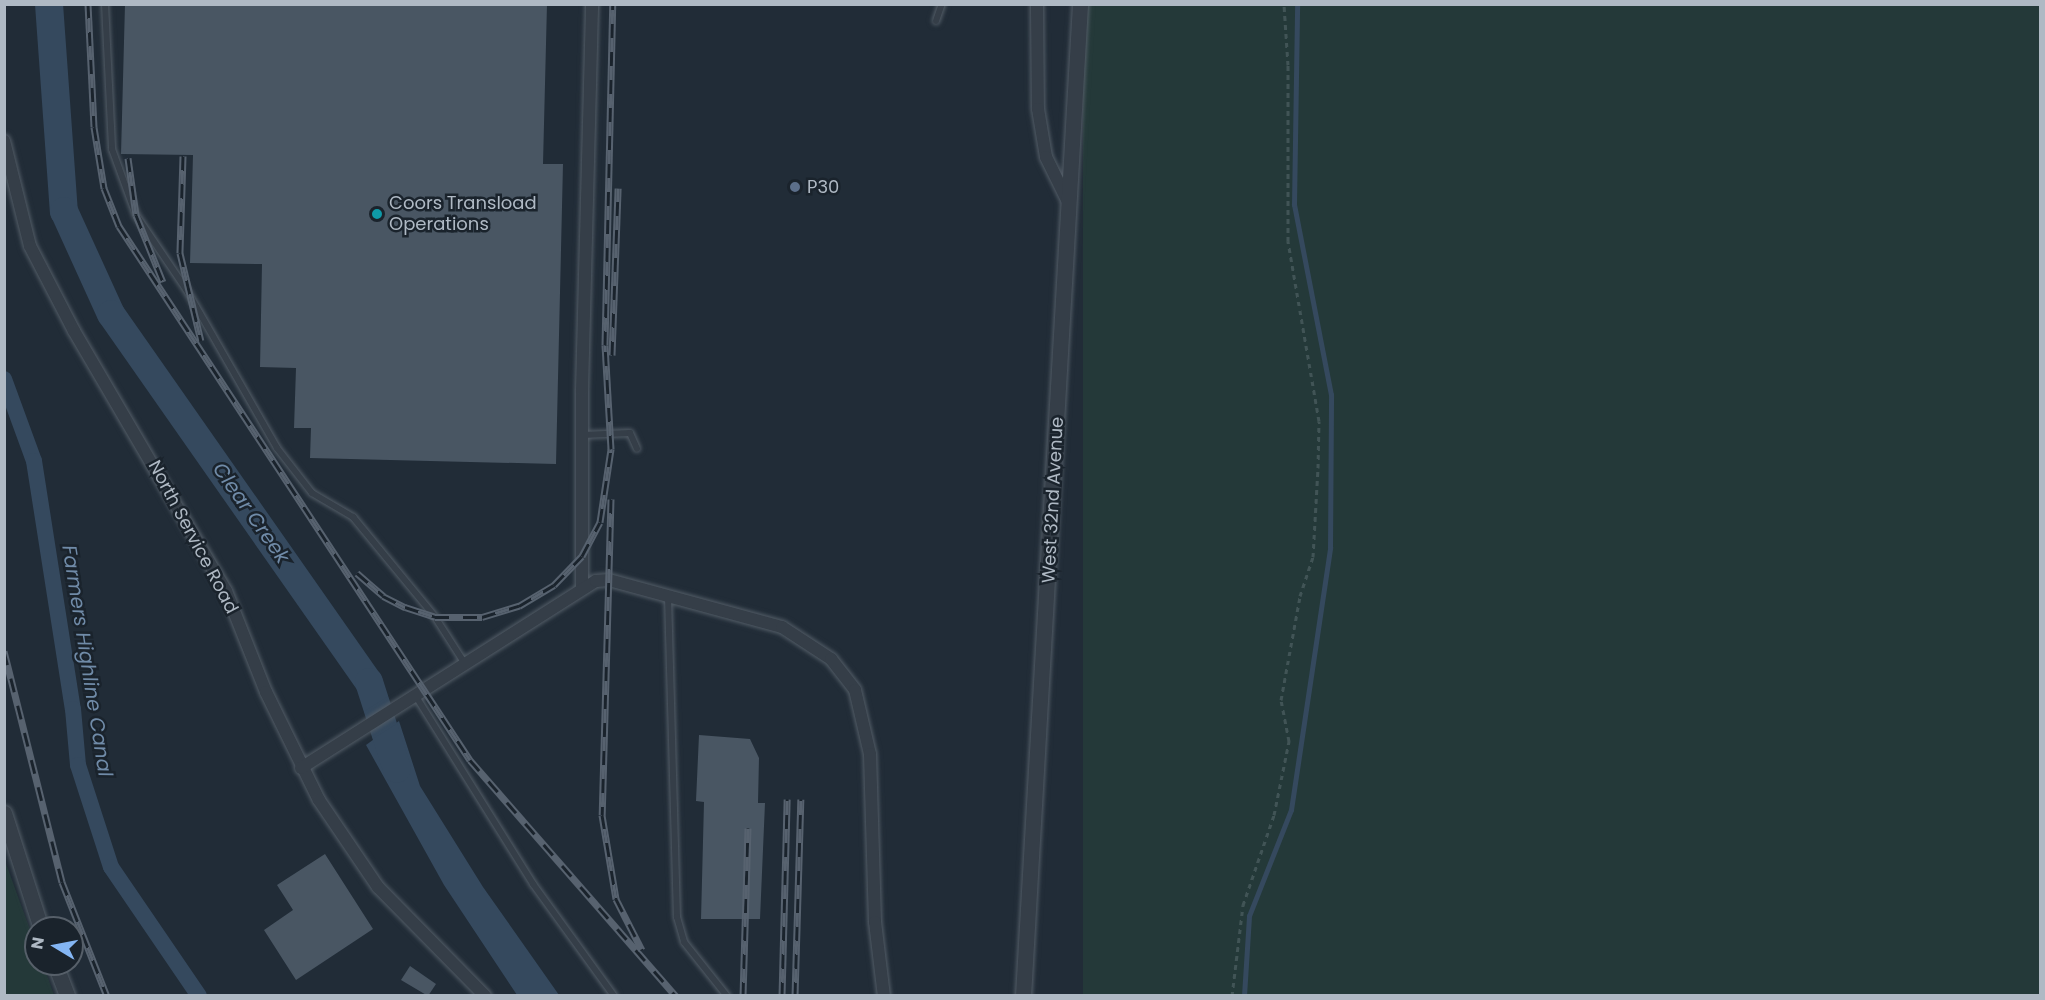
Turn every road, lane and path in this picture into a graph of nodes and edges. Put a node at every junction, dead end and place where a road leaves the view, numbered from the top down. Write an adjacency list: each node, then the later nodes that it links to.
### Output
1 (105, 4): 14 (lane)
2 (592, 4): 10 (street)
3 (942, 4): 7 (lane)
4 (1038, 4): 9 (street)
5 (1080, 4): 9 (street, West 32nd Avenue)
6 (1284, 4): 26 (path)
7 (936, 21)
8 (4, 141): 16 (street, North Service Road)
9 (1071, 207): 25 (street, West 32nd Avenue)
10 (582, 435): 11 (lane); 12 (street)
11 (637, 449)
12 (582, 588): 13 (street); 14 (street)
13 (668, 595): 23 (lane); 24 (street)
14 (465, 664): 15 (street)
15 (415, 694): 16 (street); 22 (lane)
16 (301, 768): 21 (street, North Service Road)
17 (4, 813): 18 (street)
18 (37, 916)
19 (60, 976): 20 (street)
20 (67, 996)
21 (484, 996)
22 (614, 996)
23 (726, 996)
24 (884, 996)
25 (1023, 996)
26 (1232, 996)

